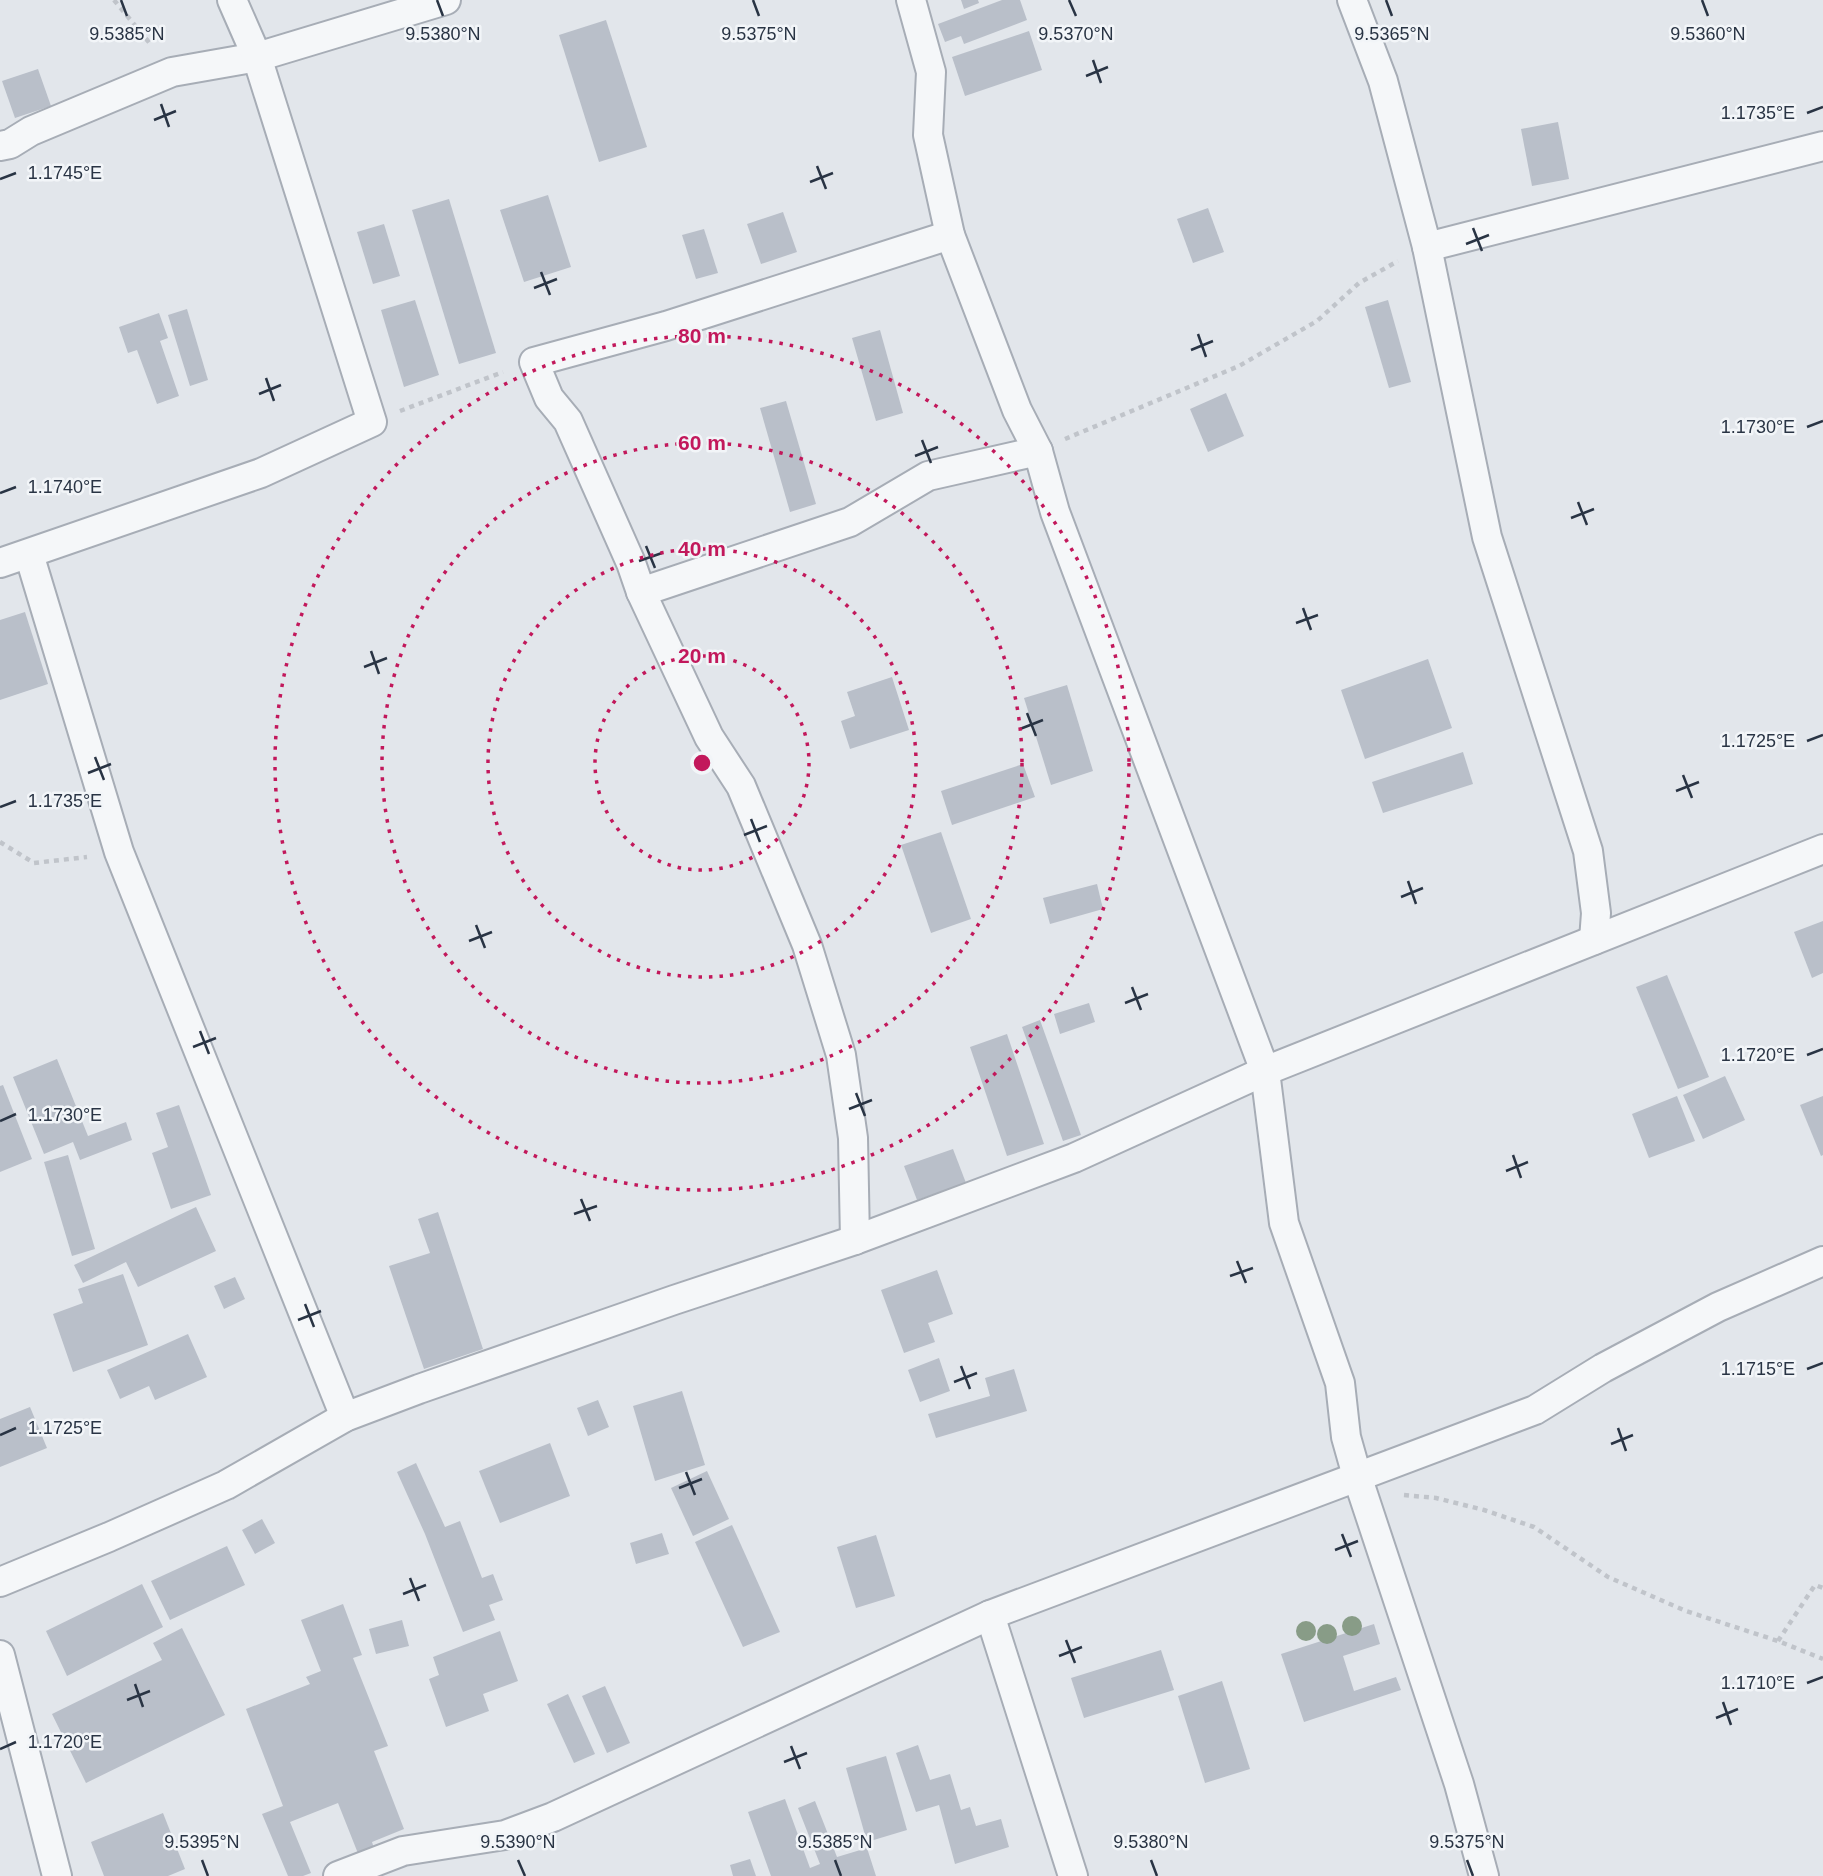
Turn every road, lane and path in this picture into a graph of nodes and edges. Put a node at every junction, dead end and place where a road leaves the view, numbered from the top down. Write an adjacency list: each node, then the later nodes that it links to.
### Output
1 (114, 0): 7 (path)
2 (232, 0): 6 (street)
3 (446, 0): 6 (street)
4 (911, 0): 10 (street)
5 (1352, 0): 11 (street)
6 (257, 57): 7 (street); 13 (street)
7 (172, 72): 8 (street)
8 (0, 146)
9 (1823, 146): 11 (street)
10 (950, 235): 12 (street); 14 (street)
11 (1427, 247): 14 (path); 21 (street)
12 (534, 362): 13 (path); 17 (street)
13 (372, 422): 15 (street)
14 (1038, 451): 17 (street); 22 (street)
15 (29, 554): 16 (street); 20 (street)
16 (0, 564)
17 (641, 592): 23 (street)
18 (0, 842): 20 (path)
19 (1823, 849): 21 (street)
20 (119, 852): 25 (street)
21 (1594, 940): 22 (street)
22 (1265, 1072): 23 (street); 26 (street)
23 (855, 1240): 25 (street)
24 (1823, 1261): 26 (street)
25 (345, 1417): 27 (street)
26 (1357, 1476): 29 (street); 30 (path); 36 (street)
27 (0, 1582)
28 (1823, 1588): 30 (path)
29 (990, 1615): 34 (street); 35 (street)
30 (1778, 1641): 32 (path)
31 (0, 1655): 33 (street)
32 (1823, 1659)
33 (57, 1876)
34 (338, 1876)
35 (1073, 1876)
36 (1484, 1876)

